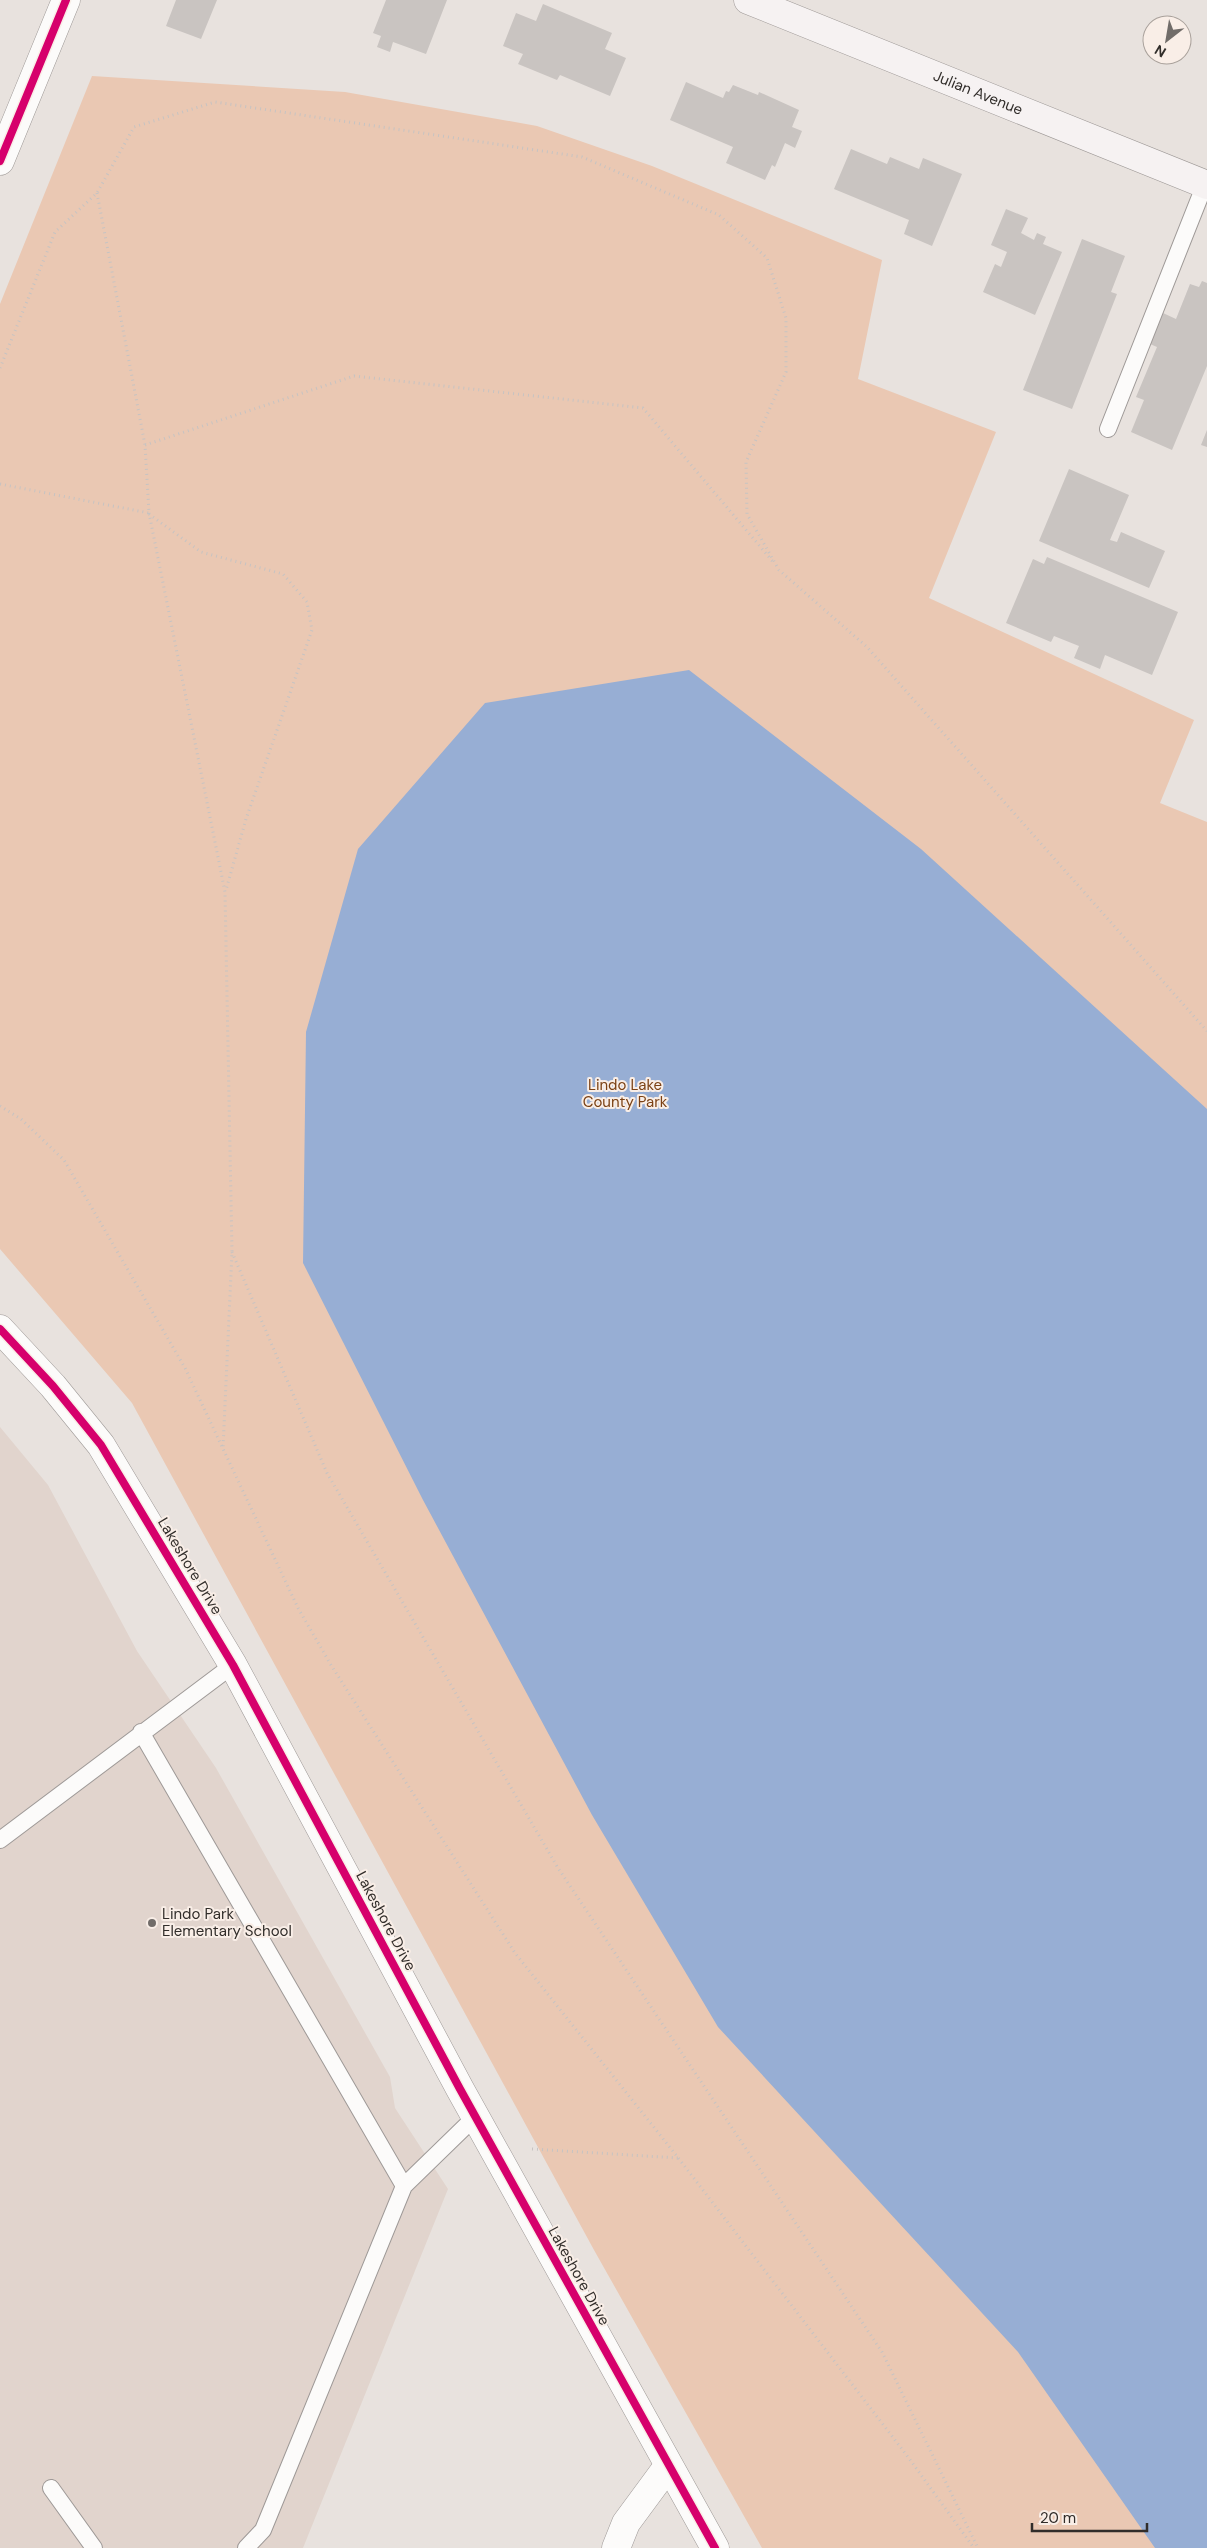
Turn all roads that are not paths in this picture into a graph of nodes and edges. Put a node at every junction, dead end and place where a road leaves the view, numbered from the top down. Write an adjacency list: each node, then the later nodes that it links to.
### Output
1 (66, 0): 3 (street)
2 (748, 0): 4 (main road, Julian Avenue)
3 (0, 161)
4 (1206, 185): 5 (lane)
5 (1108, 430)
6 (0, 1329): 7 (street, Lakeshore Drive)
7 (233, 1665): 8 (lane); 10 (street, Lakeshore Drive)
8 (141, 1732): 9 (lane); 11 (lane)
9 (0, 1840)
10 (475, 2117): 11 (lane); 12 (street, Lakeshore Drive)
11 (404, 2186): 15 (lane)
12 (668, 2466): 16 (street); 17 (street, Lakeshore Drive)
13 (52, 2488): 14 (lane)
14 (94, 2548)
15 (246, 2548)
16 (616, 2548)
17 (715, 2548)

